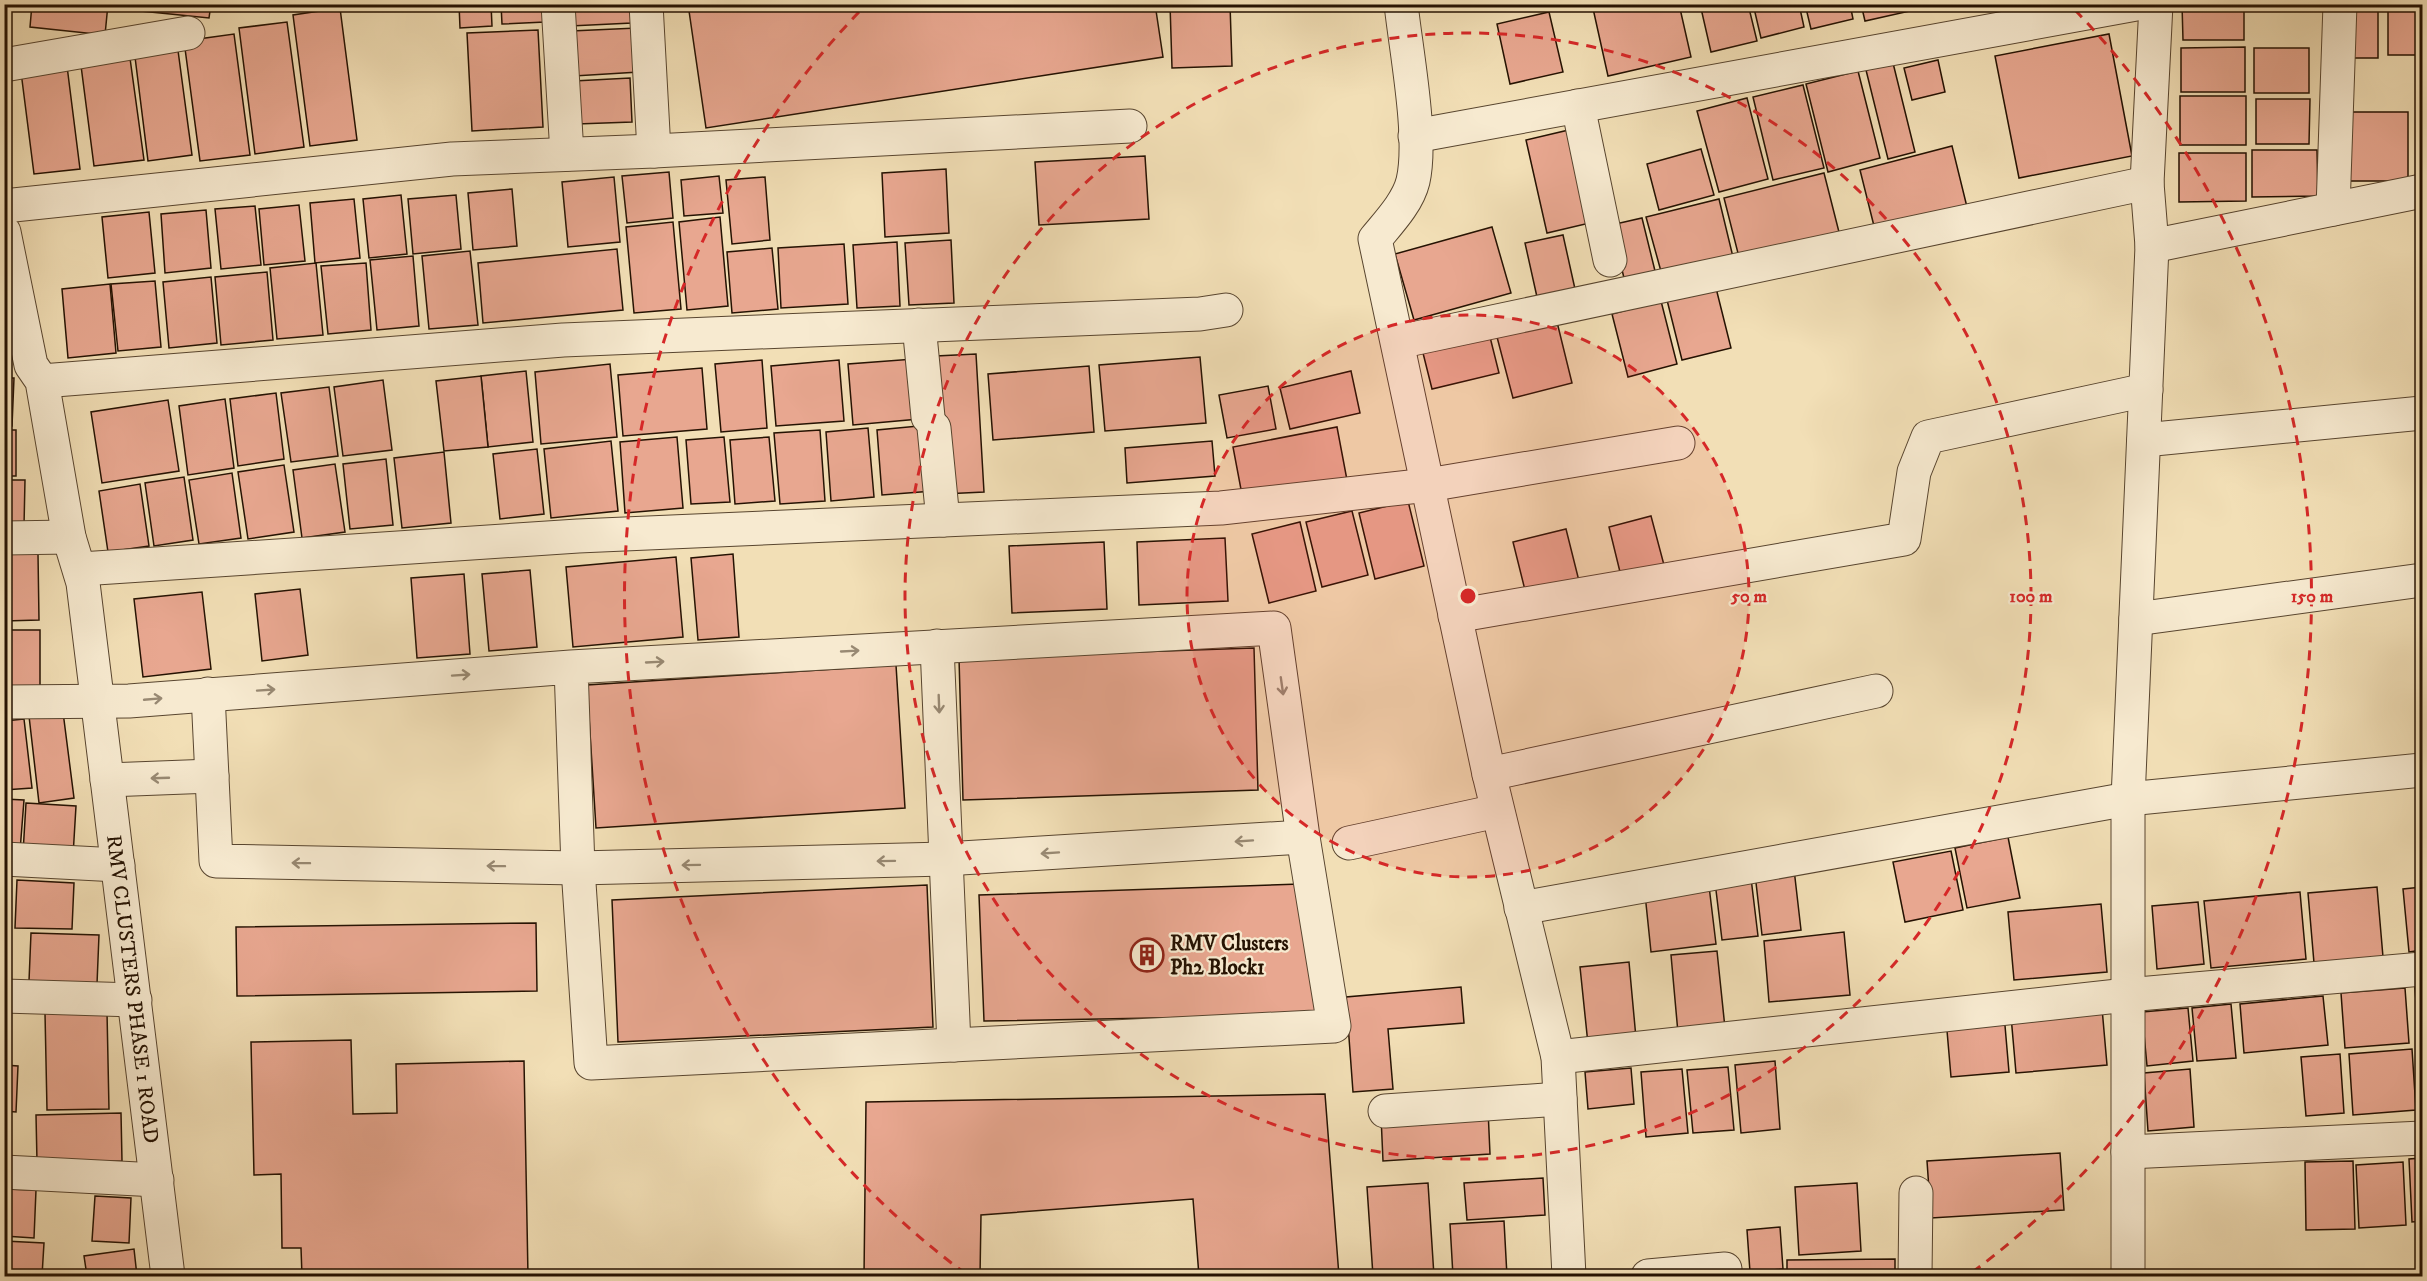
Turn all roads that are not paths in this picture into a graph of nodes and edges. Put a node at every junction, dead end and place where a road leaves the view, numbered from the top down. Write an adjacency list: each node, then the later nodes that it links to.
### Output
1 (558, 4): 13 (street)
2 (646, 4): 12 (street)
3 (1401, 4): 11 (street)
4 (2136, 4): 9 (street)
5 (2156, 4): 14 (street)
6 (2340, 4): 17 (street)
7 (188, 33): 8 (street)
8 (4, 65)
9 (1578, 106): 11 (street); 20 (street)
10 (1130, 126): 12 (street)
11 (1416, 136): 23 (street)
12 (654, 151): 13 (street)
13 (567, 154): 16 (street)
14 (2147, 183): 19 (street); 23 (street)
15 (2422, 191): 17 (street)
16 (4, 206)
17 (2333, 209): 19 (street)
18 (4, 232): 24 (street, RMV CLUSTERS PHASE 1 ROAD)
19 (2152, 246): 25 (street)
20 (1610, 260)
21 (1226, 310): 22 (street)
22 (919, 326): 24 (street); 30 (street)
23 (1398, 342): 29 (street)
24 (26, 370): 31 (street, RMV CLUSTERS PHASE 1 ROAD)
25 (2146, 390): 27 (street); 35 (street)
26 (2422, 413): 27 (street)
27 (2144, 440): 36 (street)
28 (1678, 443): 29 (street)
29 (1428, 485): 30 (street); 35 (street)
30 (943, 520): 33 (street)
31 (69, 537): 32 (street); 33 (street, RMV CLUSTERS PHASE 1 ROAD)
32 (4, 538)
33 (81, 569): 42 (street, RMV CLUSTERS PHASE 1 ROAD)
34 (2422, 580): 36 (street)
35 (1455, 616): 44 (street)
36 (2136, 619): 47 (street)
37 (937, 646): 38 (street, one-way to 37); 49 (street, one-way to 49); 52 (street, one-way to 52)
38 (571, 667): 40 (street, one-way to 38); 54 (street)
39 (1876, 691): 44 (street)
40 (208, 694): 42 (street, one-way to 40); 45 (street)
41 (4, 702): 42 (street)
42 (98, 702): 46 (street, RMV CLUSTERS PHASE 1 ROAD)
43 (2422, 770): 47 (street)
44 (1489, 774): 48 (street)
45 (212, 776): 46 (street, one-way to 46); 54 (street, one-way to 45)
46 (107, 780): 53 (street, RMV CLUSTERS PHASE 1 ROAD)
47 (2128, 799): 55 (street); 57 (street)
48 (1497, 811): 50 (street); 55 (street)
49 (1303, 837): 52 (street, one-way to 52); 60 (street)
50 (1349, 843)
51 (4, 859): 53 (street)
52 (945, 859): 54 (street, one-way to 54); 60 (street)
53 (118, 865): 59 (street, RMV CLUSTERS PHASE 1 ROAD)
54 (578, 868): 60 (street)
55 (1521, 908): 61 (street)
56 (2422, 969): 57 (street)
57 (2127, 995): 61 (street); 65 (street)
58 (4, 996): 59 (street)
59 (135, 1000): 67 (street, RMV CLUSTERS PHASE 1 ROAD)
60 (954, 1045)
61 (1558, 1057): 62 (street)
62 (1560, 1099): 63 (street); 71 (street)
63 (1385, 1111)
64 (2422, 1138): 65 (street)
65 (2128, 1152): 74 (street)
66 (4, 1172): 67 (street)
67 (157, 1180): 70 (street, RMV CLUSTERS PHASE 1 ROAD)
68 (1916, 1193): 73 (street)
69 (1725, 1269): 72 (street)
70 (168, 1276)
71 (1569, 1276)
72 (1648, 1276)
73 (1915, 1276)
74 (2128, 1276)

